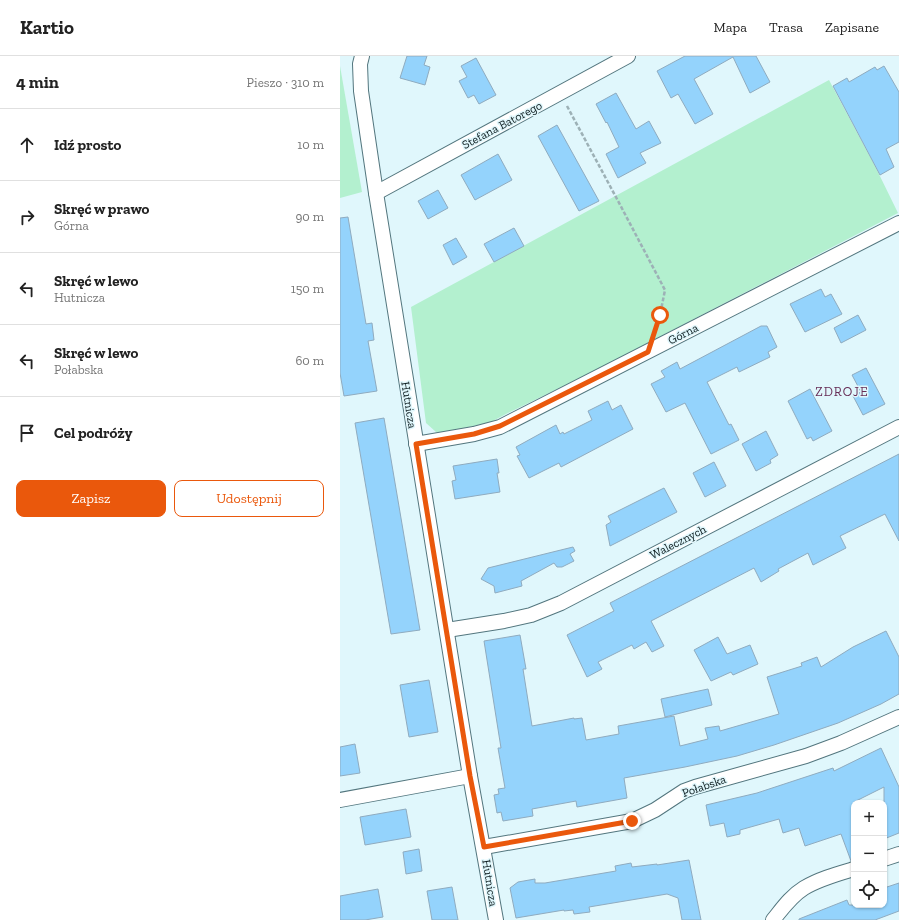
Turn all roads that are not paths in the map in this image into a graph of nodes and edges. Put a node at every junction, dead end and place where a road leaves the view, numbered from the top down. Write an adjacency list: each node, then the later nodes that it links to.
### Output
1 (362, 56): 3 (street, Hutnicza)
2 (628, 56): 3 (street, Stefana Batorego)
3 (376, 193): 6 (street, Hutnicza)
4 (899, 223): 6 (street, Górna)
5 (899, 427): 7 (street, Walecznych)
6 (416, 444): 7 (street, Hutnicza)
7 (447, 630): 9 (street, Hutnicza)
8 (899, 717): 11 (street, Połabska)
9 (470, 776): 10 (street); 11 (street, Hutnicza)
10 (340, 800)
11 (484, 847): 15 (street, Hutnicza)
12 (899, 854): 13 (street)
13 (887, 858)
14 (851, 870): 16 (street)
15 (496, 920)
16 (773, 920)

